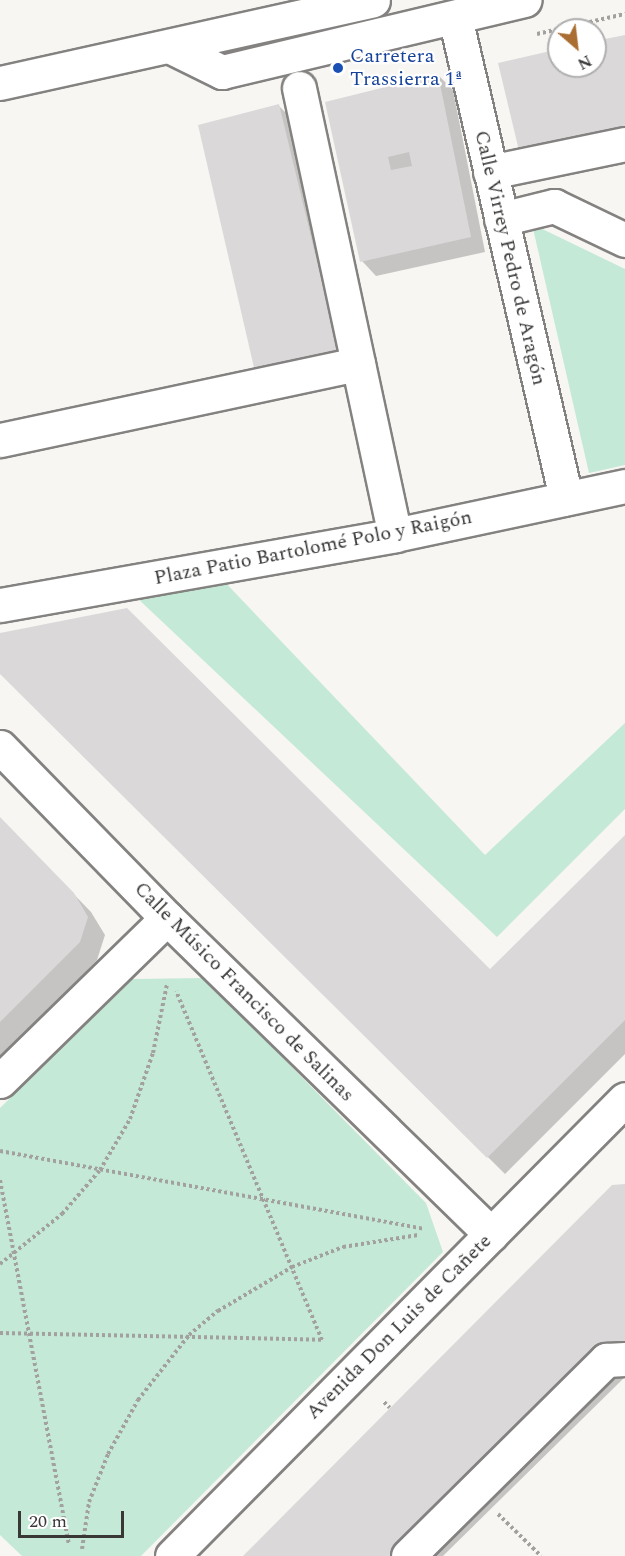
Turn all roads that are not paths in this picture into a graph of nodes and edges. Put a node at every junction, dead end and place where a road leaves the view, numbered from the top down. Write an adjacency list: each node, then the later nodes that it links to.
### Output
1 (373, 0): 4 (street)
2 (525, 0): 3 (street)
3 (455, 17): 4 (street); 8 (street, Calle Virrey Pedro de Aragón)
4 (171, 47): 5 (street)
5 (0, 82)
6 (299, 88): 11 (street)
7 (625, 144): 8 (street)
8 (490, 172): 9 (street, Calle Virrey Pedro de Aragón)
9 (501, 219): 10 (street); 14 (street, Calle Virrey Pedro de Aragón)
10 (625, 240)
11 (358, 364): 12 (street); 15 (street)
12 (0, 440)
13 (625, 486): 14 (street, Plaza Patio Bartolomé Polo y Raigón)
14 (566, 498): 15 (street, Plaza Patio Bartolomé Polo y Raigón)
15 (395, 535): 16 (street, Plaza Patio Bartolomé Polo y Raigón)
16 (0, 605)
17 (0, 747): 18 (street, Calle Músico Francisco de Salinas)
18 (167, 918): 19 (street); 21 (street, Calle Músico Francisco de Salinas)
19 (0, 1081)
20 (621, 1111): 21 (street, Avenida Don Luis de Cañete)
21 (491, 1234): 23 (street, Avenida Don Luis de Cañete)
22 (625, 1359): 24 (street)
23 (172, 1556)
24 (408, 1556)

